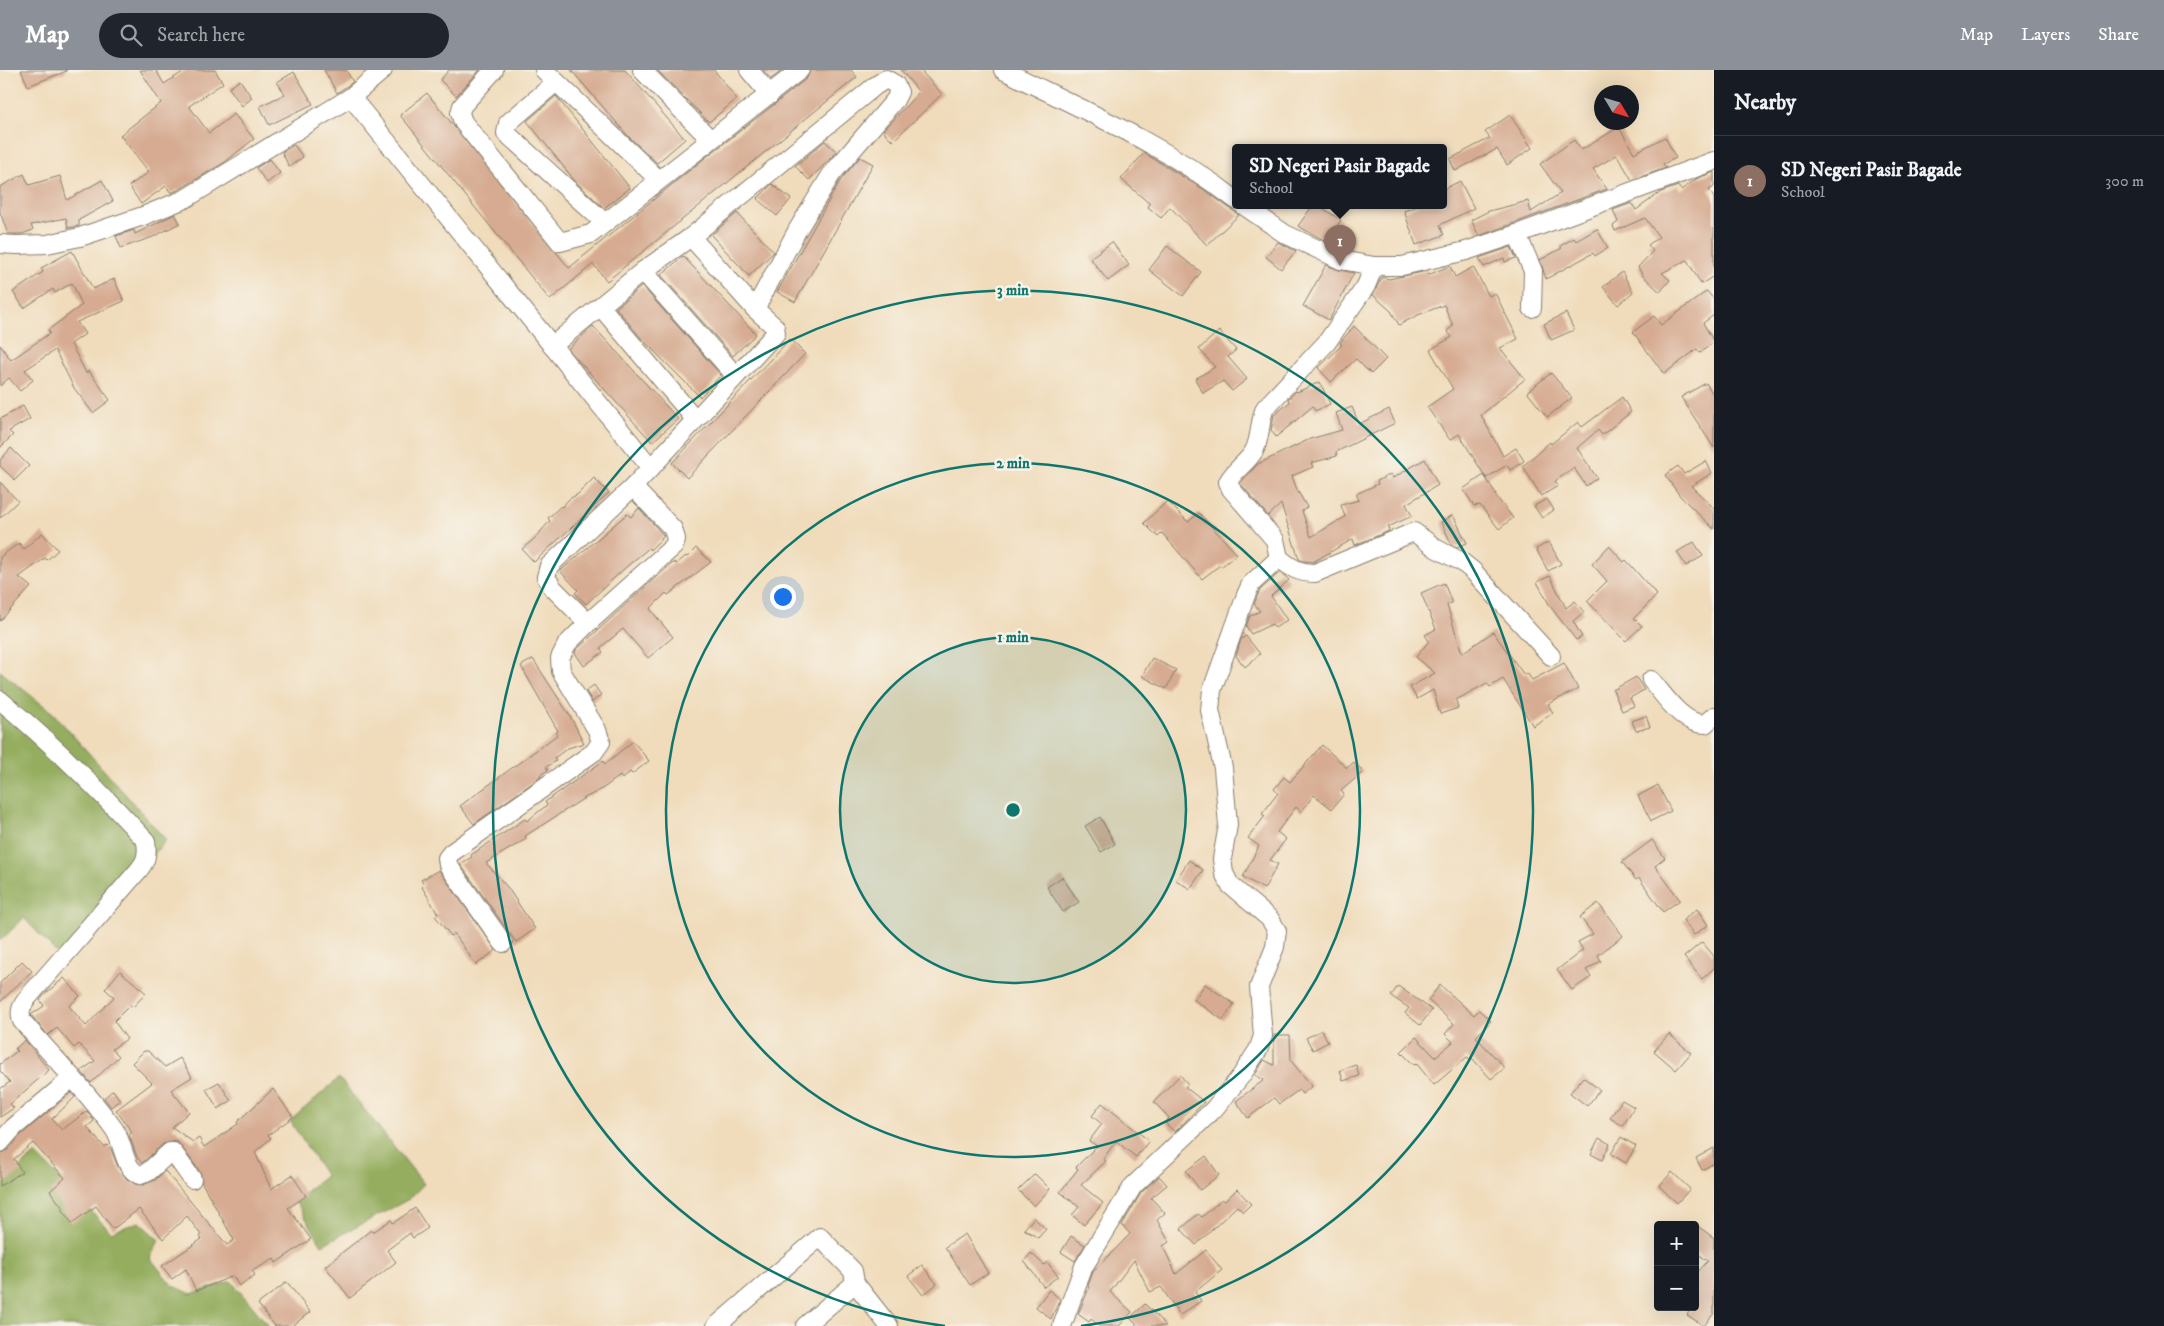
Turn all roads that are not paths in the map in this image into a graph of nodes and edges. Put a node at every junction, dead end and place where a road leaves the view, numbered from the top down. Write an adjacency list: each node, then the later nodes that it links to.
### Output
1 (383, 70): 9 (street)
2 (494, 70): 15 (street)
3 (642, 70): 10 (street)
4 (749, 70): 8 (street)
5 (800, 70): 8 (street)
6 (1003, 70): 13 (street)
7 (550, 76): 12 (street); 15 (street)
8 (770, 94): 10 (street)
9 (351, 97): 18 (street); 24 (street)
10 (710, 139): 12 (street)
11 (1714, 161): 16 (street)
12 (659, 180): 15 (street)
13 (1232, 197)
14 (1249, 209): 19 (street)
15 (605, 222)
16 (1517, 234): 19 (street); 22 (street)
17 (691, 237): 20 (street); 23 (street); 23 (street)
18 (0, 244)
19 (1374, 266): 29 (street)
20 (643, 271): 21 (street); 25 (street)
21 (601, 307): 24 (street); 26 (street)
22 (1532, 308)
23 (755, 309): 25 (street)
24 (552, 346): 27 (street)
25 (735, 375): 26 (street)
26 (695, 419): 27 (street)
27 (650, 468): 28 (street)
28 (633, 487): 30 (street); 30 (street)
29 (1279, 558): 31 (street); 43 (street)
30 (588, 623): 35 (street)
31 (1551, 656)
32 (1651, 680): 34 (street)
33 (0, 700): 36 (street)
34 (1714, 716)
35 (503, 943)
36 (72, 1078): 37 (street); 38 (street)
37 (0, 1143)
38 (192, 1179)
39 (855, 1283): 40 (street); 41 (street); 42 (street)
40 (716, 1326)
41 (805, 1326)
42 (889, 1326)
43 (1062, 1326)

